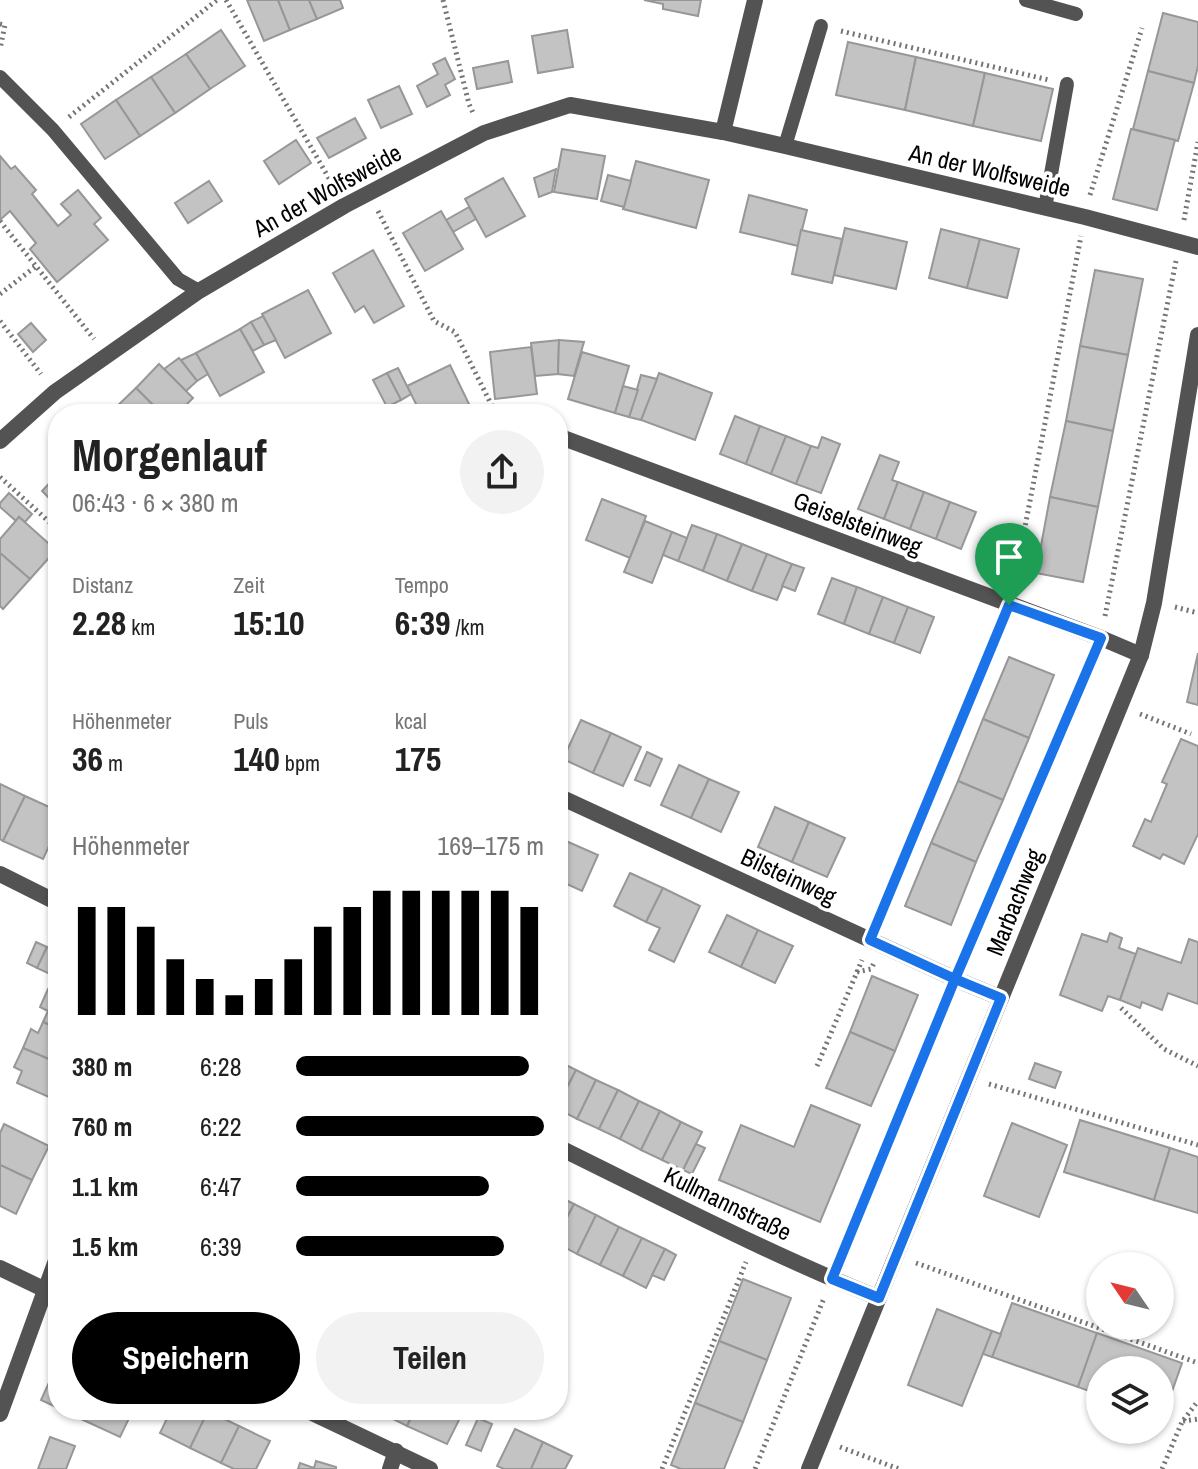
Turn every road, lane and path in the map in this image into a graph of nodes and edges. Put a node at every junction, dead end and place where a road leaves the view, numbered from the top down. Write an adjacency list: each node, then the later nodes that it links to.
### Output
1 (217, 0): 13 (path)
2 (226, 0): 19 (path)
3 (443, 0): 15 (path)
4 (755, 0): 14 (street)
5 (1026, 0): 6 (lane)
6 (1076, 14)
7 (0, 24): 10 (path)
8 (821, 26): 12 (path); 17 (lane)
9 (1142, 28): 21 (path)
10 (0, 49)
11 (0, 77): 13 (lane)
12 (1067, 84): 20 (lane)
13 (53, 130): 26 (lane)
14 (723, 132): 15 (street, An der Wolfsweide); 17 (street, An der Wolfsweide)
15 (484, 133): 18 (street, An der Wolfsweide)
16 (1198, 142): 23 (path)
17 (785, 146): 20 (street, An der Wolfsweide)
18 (369, 192): 19 (street, An der Wolfsweide); 32 (path)
19 (344, 206): 26 (street, An der Wolfsweide)
20 (1045, 208): 21 (street, An der Wolfsweide)
21 (1085, 217): 23 (street, An der Wolfsweide); 37 (path)
22 (1, 225): 25 (path)
23 (1180, 243): 24 (street, An der Wolfsweide); 38 (path)
24 (1198, 247)
25 (35, 267): 27 (path); 30 (path)
26 (199, 291): 30 (street, An der Wolfsweide)
27 (0, 294)
28 (0, 321): 31 (path)
29 (1198, 335): 39 (street, Marbachweg)
30 (108, 356): 31 (street, An der Wolfsweide)
31 (55, 392): 34 (street, An der Wolfsweide)
32 (491, 404)
33 (568, 440): 37 (street, Geiselsteinweg)
34 (0, 441)
35 (0, 477): 36 (path)
36 (48, 521)
37 (1009, 605): 38 (street, Geiselsteinweg); 45 (path)
38 (1101, 638): 39 (street, Geiselsteinweg); 46 (path)
39 (1141, 655): 40 (street, Marbachweg)
40 (1120, 706): 41 (path); 47 (street, Marbachweg)
41 (1191, 734)
42 (568, 801): 45 (street, Bilsteinweg)
43 (0, 874): 44 (street)
44 (48, 898)
45 (876, 943): 46 (street, Bilsteinweg); 49 (path)
46 (955, 979): 47 (street, Bilsteinweg); 57 (path)
47 (1001, 998): 51 (street, Marbachweg)
48 (1121, 1008): 50 (path)
49 (817, 1066)
50 (1198, 1066)
51 (968, 1078): 52 (path); 54 (street, Marbachweg)
52 (1198, 1145)
53 (568, 1152): 57 (street, Kullmannstraße)
54 (896, 1256): 59 (street, Marbachweg); 61 (path)
55 (0, 1268): 58 (street)
56 (743, 1268): 71 (path)
57 (832, 1279): 59 (street, Kullmannstraße); 72 (path)
58 (48, 1291)
59 (879, 1298): 67 (street, Marbachweg)
60 (48, 1302): 63 (street)
61 (1198, 1363)
62 (1198, 1401): 66 (path)
63 (0, 1414)
64 (1198, 1419): 66 (path)
65 (328, 1420): 68 (street)
66 (1182, 1422): 75 (path)
67 (821, 1440): 73 (street, Marbachweg); 74 (path)
68 (396, 1451): 69 (street); 70 (street)
69 (390, 1469)
70 (430, 1469)
71 (662, 1469)
72 (755, 1469)
73 (809, 1469)
74 (899, 1469)
75 (1162, 1469)

